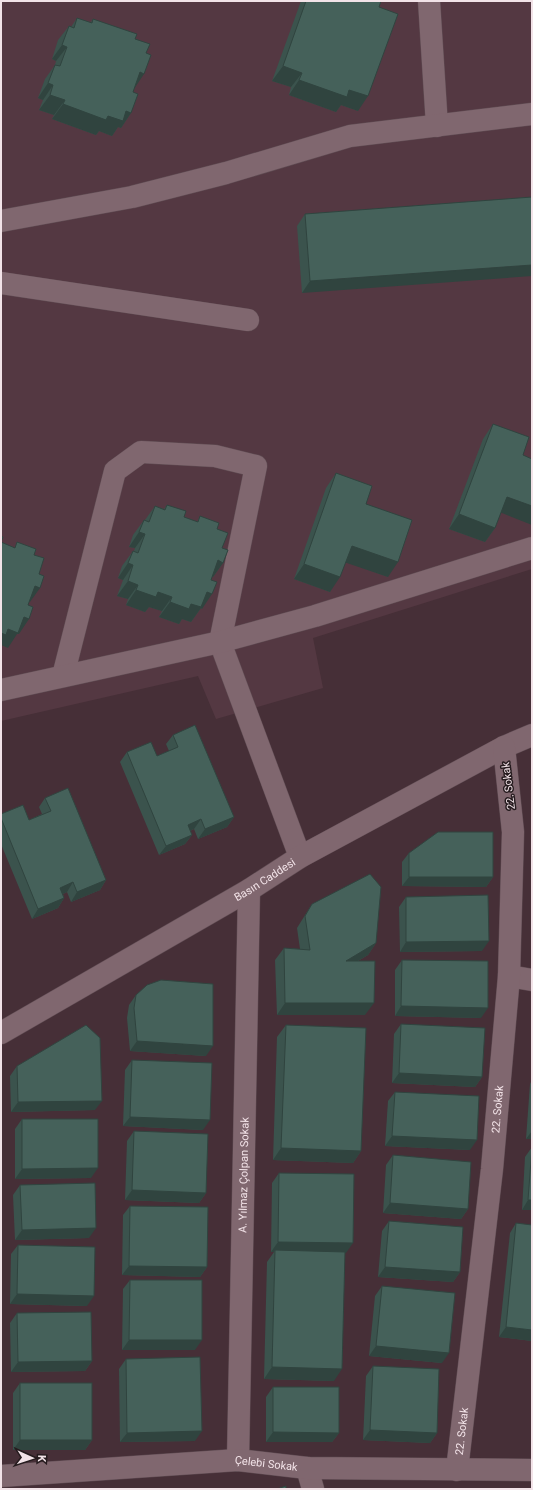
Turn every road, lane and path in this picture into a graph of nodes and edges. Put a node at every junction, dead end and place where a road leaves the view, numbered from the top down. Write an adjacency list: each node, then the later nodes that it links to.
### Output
1 (429, 1): 3 (street)
2 (532, 114): 3 (street)
3 (437, 126): 4 (street)
4 (1, 221)
5 (1, 282): 6 (street)
6 (248, 320)
7 (532, 548): 8 (street)
8 (220, 642): 9 (street); 9 (street); 13 (street)
9 (63, 676): 10 (street)
10 (1, 690)
11 (532, 735): 12 (street, Basın Caddesi)
12 (504, 747): 13 (street, Basın Caddesi); 15 (street, 22. Sokak)
13 (300, 858): 14 (street, Basın Caddesi)
14 (248, 890): 17 (street, Basın Caddesi); 18 (street, A. Yılmaz Çolpan Sokak)
15 (509, 976): 16 (street); 20 (street, 22. Sokak)
16 (532, 980)
17 (1, 1033)
18 (238, 1460): 19 (street, Çelebi Sokak); 22 (street, Çelebi Sokak)
19 (307, 1468): 20 (street, Çelebi Sokak); 23 (street)
20 (457, 1470): 21 (street, Çelebi Sokak)
21 (532, 1470)
22 (1, 1476)
23 (313, 1489)

